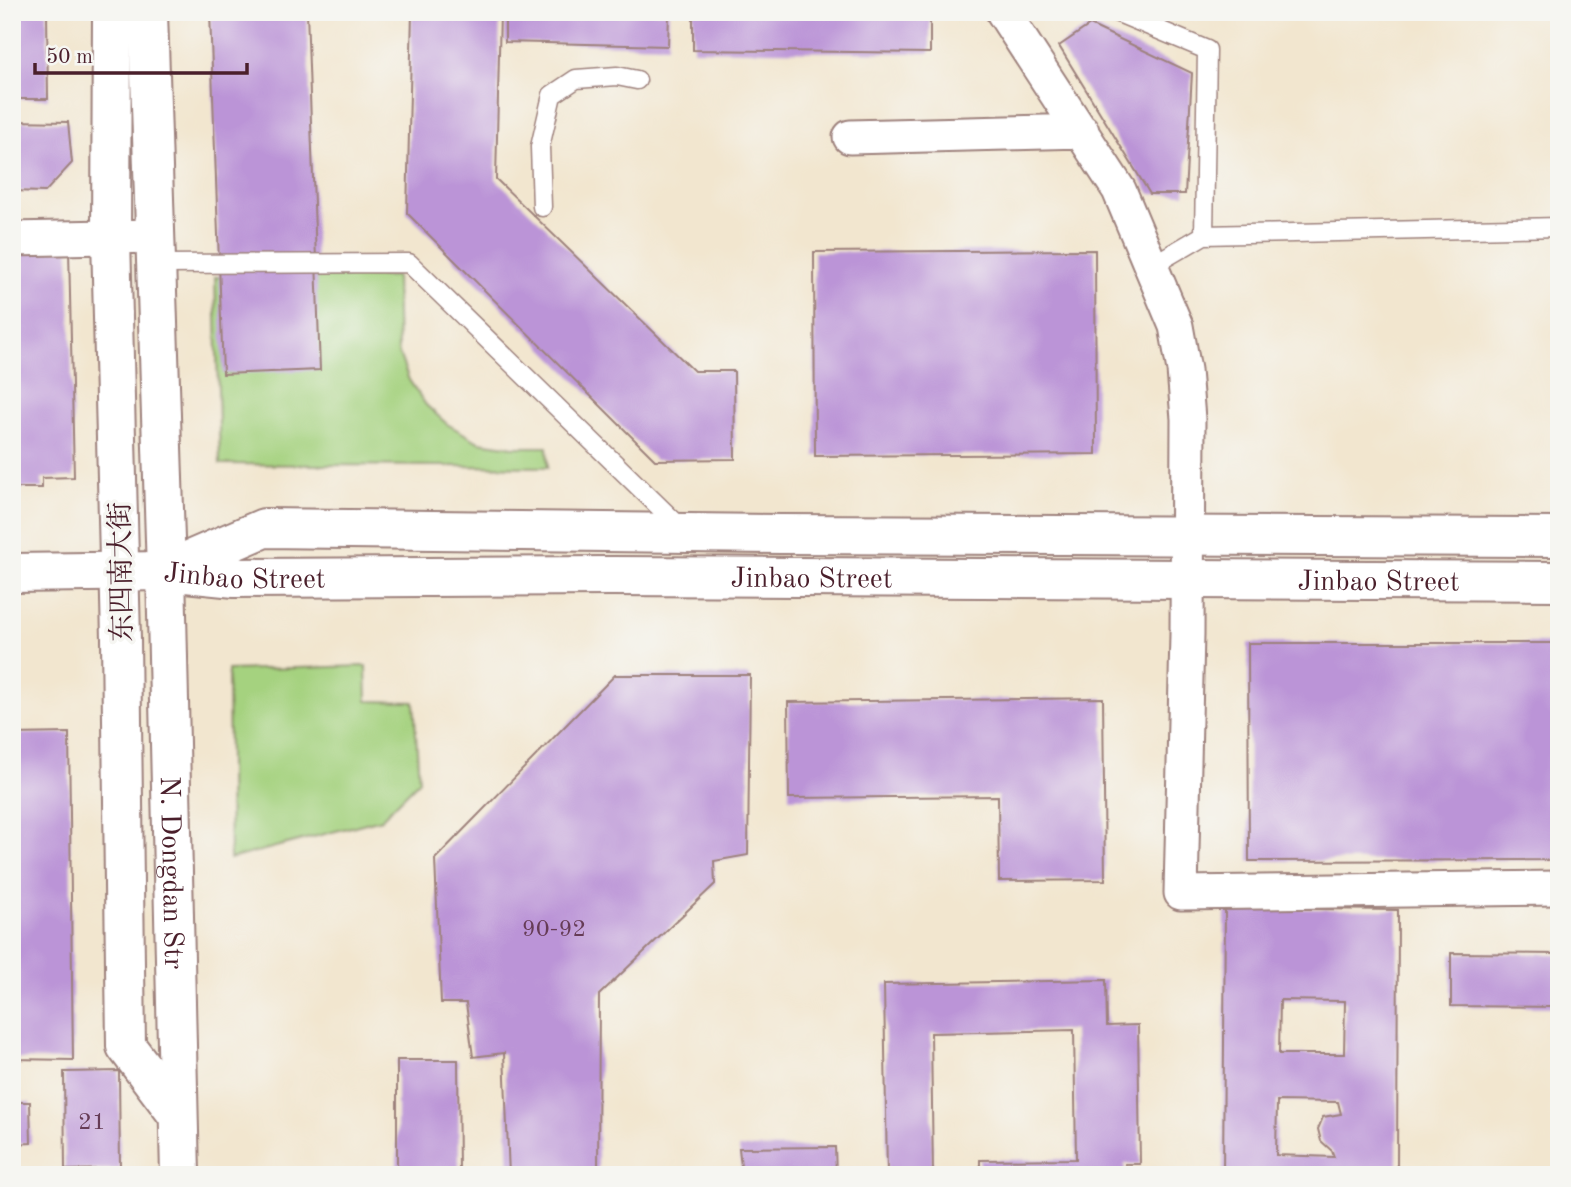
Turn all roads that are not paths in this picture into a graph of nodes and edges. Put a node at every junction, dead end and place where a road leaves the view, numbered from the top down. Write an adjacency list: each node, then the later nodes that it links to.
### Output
1 (111, 12): 11 (main road, 东四南大街)
2 (148, 12): 13 (main road, 东四南大街)
3 (1003, 12): 6 (street)
4 (1116, 12): 10 (lane)
5 (637, 80): 8 (lane)
6 (1082, 131): 7 (street); 14 (street)
7 (850, 137)
8 (542, 207)
9 (1559, 227): 10 (lane)
10 (1205, 235): 14 (lane)
11 (111, 237): 12 (street); 13 (street); 19 (main road, 东四南大街)
12 (12, 239)
13 (156, 250): 15 (lane); 18 (main road, 东四南大街)
14 (1151, 266): 16 (street)
15 (685, 532): 16 (main road, Jinbao Street); 18 (main road, Jinbao Street)
16 (1188, 535): 17 (main road, Jinbao Street); 21 (street)
17 (1559, 537)
18 (166, 571): 19 (main road); 21 (main road, Jinbao Street); 24 (main road, N. Dongdan Str)
19 (120, 572): 20 (main road); 24 (main road, 东四南大街)
20 (12, 573)
21 (1186, 580): 22 (main road, Jinbao Street); 23 (street)
22 (1559, 581)
23 (1559, 888)
24 (178, 1115): 25 (main road, N. Dongdan Str)
25 (180, 1175)

